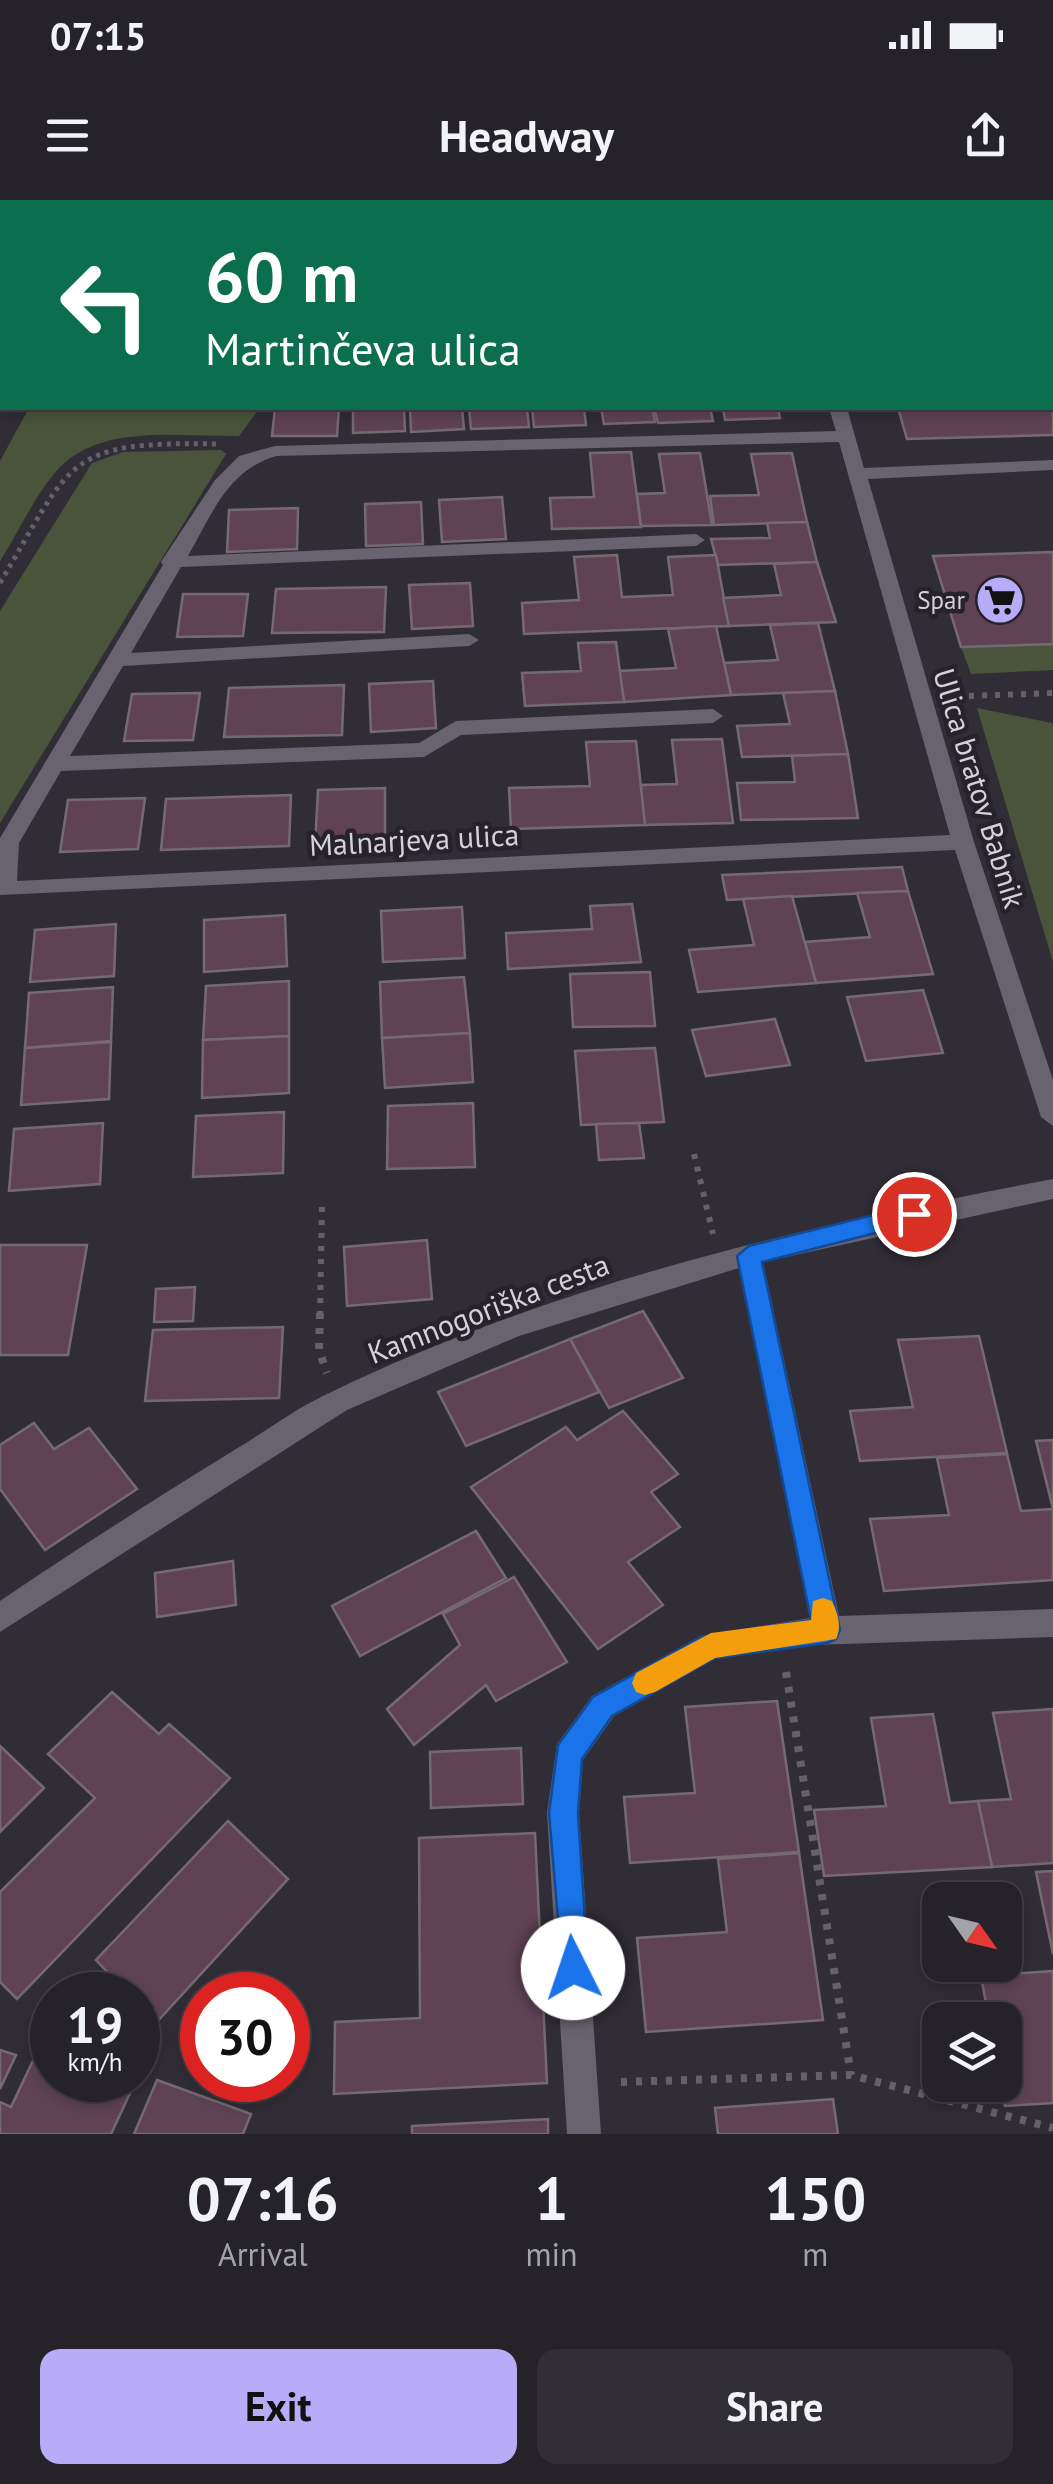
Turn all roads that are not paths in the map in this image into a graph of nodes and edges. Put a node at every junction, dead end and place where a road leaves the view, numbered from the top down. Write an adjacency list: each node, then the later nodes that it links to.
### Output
1 (839, 410): 2 (street, Ulica bratov Babnik)
2 (846, 436): 4 (street, Ulica bratov Babnik); 6 (street, Malnarjeva ulica)
3 (1053, 466): 4 (street)
4 (857, 474): 11 (street, Ulica bratov Babnik)
5 (696, 540): 6 (street)
6 (171, 562): 8 (street, Malnarjeva ulica)
7 (469, 640): 8 (street)
8 (115, 660): 10 (street, Malnarjeva ulica)
9 (713, 716): 10 (street)
10 (54, 764): 11 (street, Malnarjeva ulica)
11 (964, 842): 12 (street, Ulica bratov Babnik)
12 (1053, 1117)
13 (1053, 1189): 14 (street, Kamnogoriška cesta)
14 (749, 1256): 15 (street, Kamnogoriška cesta); 17 (street)
15 (0, 1618)
16 (1053, 1623): 17 (street)
17 (827, 1630): 18 (street)
18 (584, 2134)

